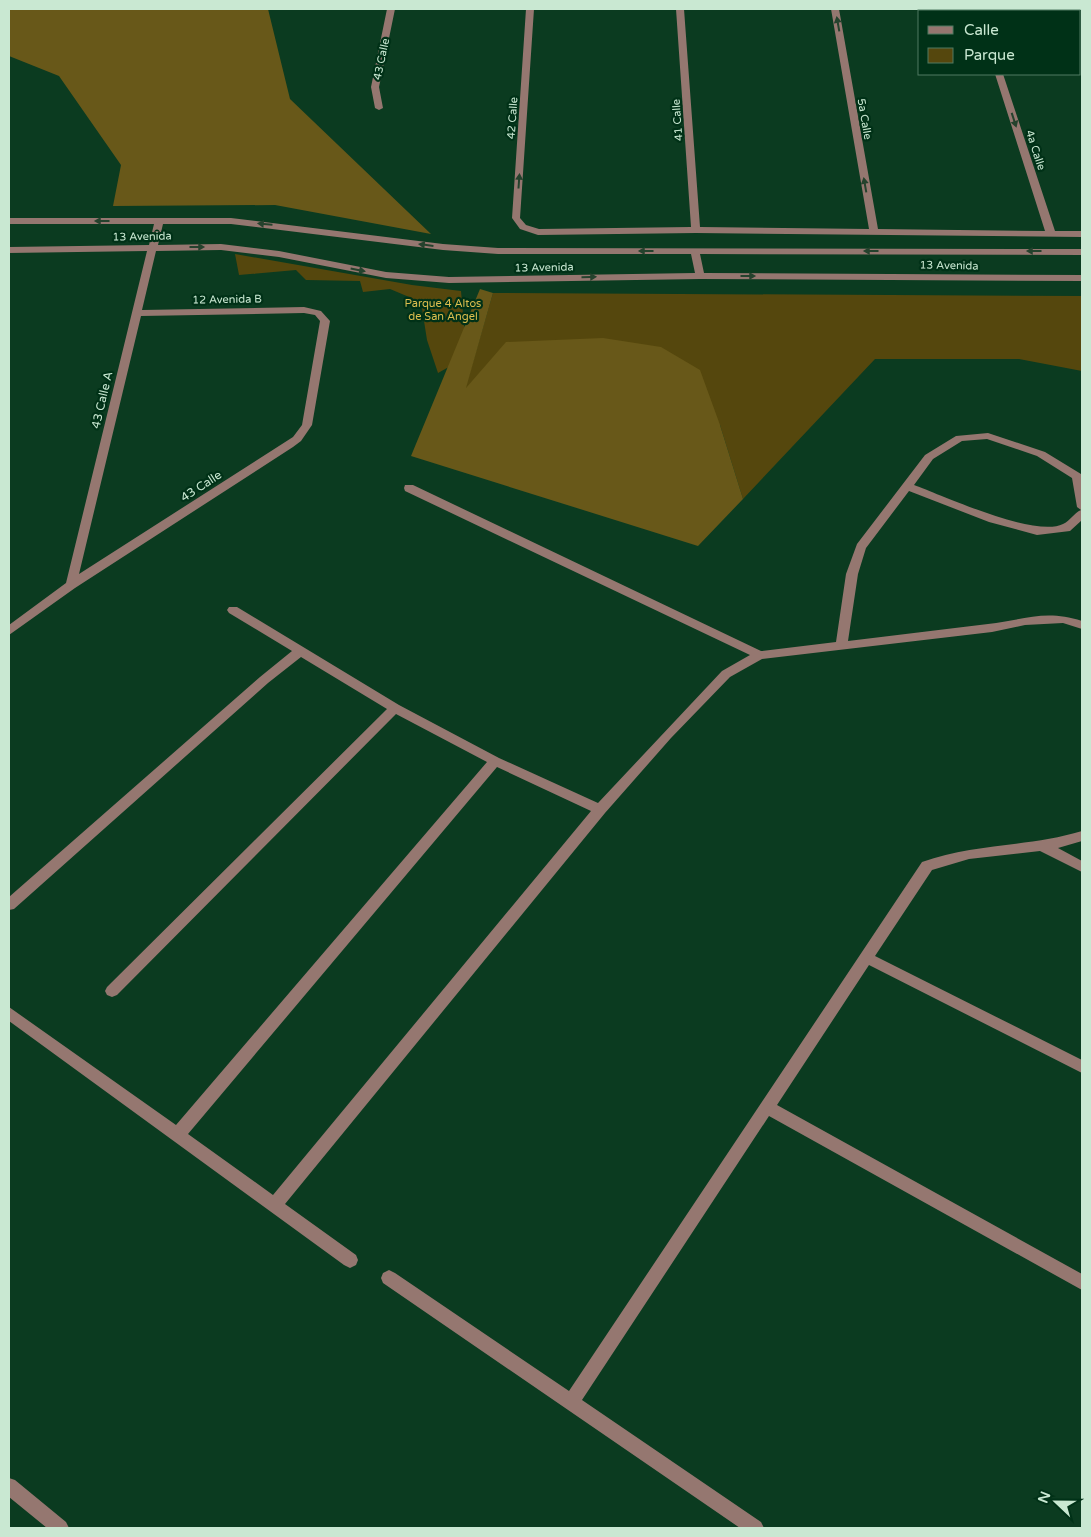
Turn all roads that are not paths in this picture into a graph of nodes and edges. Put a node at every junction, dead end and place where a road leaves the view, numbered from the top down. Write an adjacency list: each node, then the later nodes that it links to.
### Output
1 (391, 9): 6 (street, 43 Calle)
2 (530, 9): 9 (street, 42 Calle, one-way to 2)
3 (680, 9): 9 (street, 41 Calle)
4 (835, 9): 10 (street, 5a Calle, one-way to 4)
5 (999, 75): 11 (street, 4a Calle, one-way to 11)
6 (379, 108)
7 (9, 221): 8 (street, 13 Avenida, one-way to 7)
8 (159, 221): 13 (street, 43 Calle A); 15 (street, 13 Avenida, one-way to 8)
9 (696, 230): 10 (street)
10 (874, 233): 11 (street)
11 (1051, 234): 12 (street)
12 (1082, 234)
13 (151, 247): 14 (street, 13 Avenida); 17 (street, 13 Avenida, one-way to 17); 19 (street, 43 Calle A)
14 (9, 250)
15 (695, 251): 16 (street, 13 Avenida, one-way to 15); 17 (street)
16 (1082, 252)
17 (700, 276): 18 (street, 13 Avenida, one-way to 18)
18 (1082, 278)
19 (136, 313): 20 (street, 12 Avenida B); 25 (street, 43 Calle A)
20 (318, 313): 25 (street, 43 Calle)
21 (907, 486): 23 (street); 24 (street); 29 (street)
22 (409, 488): 31 (street)
23 (1082, 507)
24 (1082, 514)
25 (71, 585): 28 (street, 43 Calle)
26 (232, 610): 30 (street)
27 (1082, 625): 29 (street)
28 (9, 631)
29 (841, 646): 31 (street)
30 (300, 651): 32 (street); 38 (street)
31 (760, 655): 34 (street)
32 (395, 708): 33 (street); 40 (street)
33 (495, 761): 34 (street); 44 (street)
34 (600, 809): 45 (street)
35 (1082, 836): 36 (street)
36 (1041, 846): 37 (street); 39 (street)
37 (1082, 868)
38 (9, 905)
39 (865, 957): 42 (street); 43 (street)
40 (112, 991)
41 (9, 1013): 44 (street)
42 (1082, 1067)
43 (767, 1106): 48 (street); 49 (street)
44 (177, 1135): 45 (street)
45 (274, 1205): 46 (street)
46 (350, 1260)
47 (389, 1278): 49 (street)
48 (1082, 1282)
49 (571, 1402): 52 (street)
50 (9, 1486): 51 (street)
51 (60, 1528)
52 (754, 1528)

